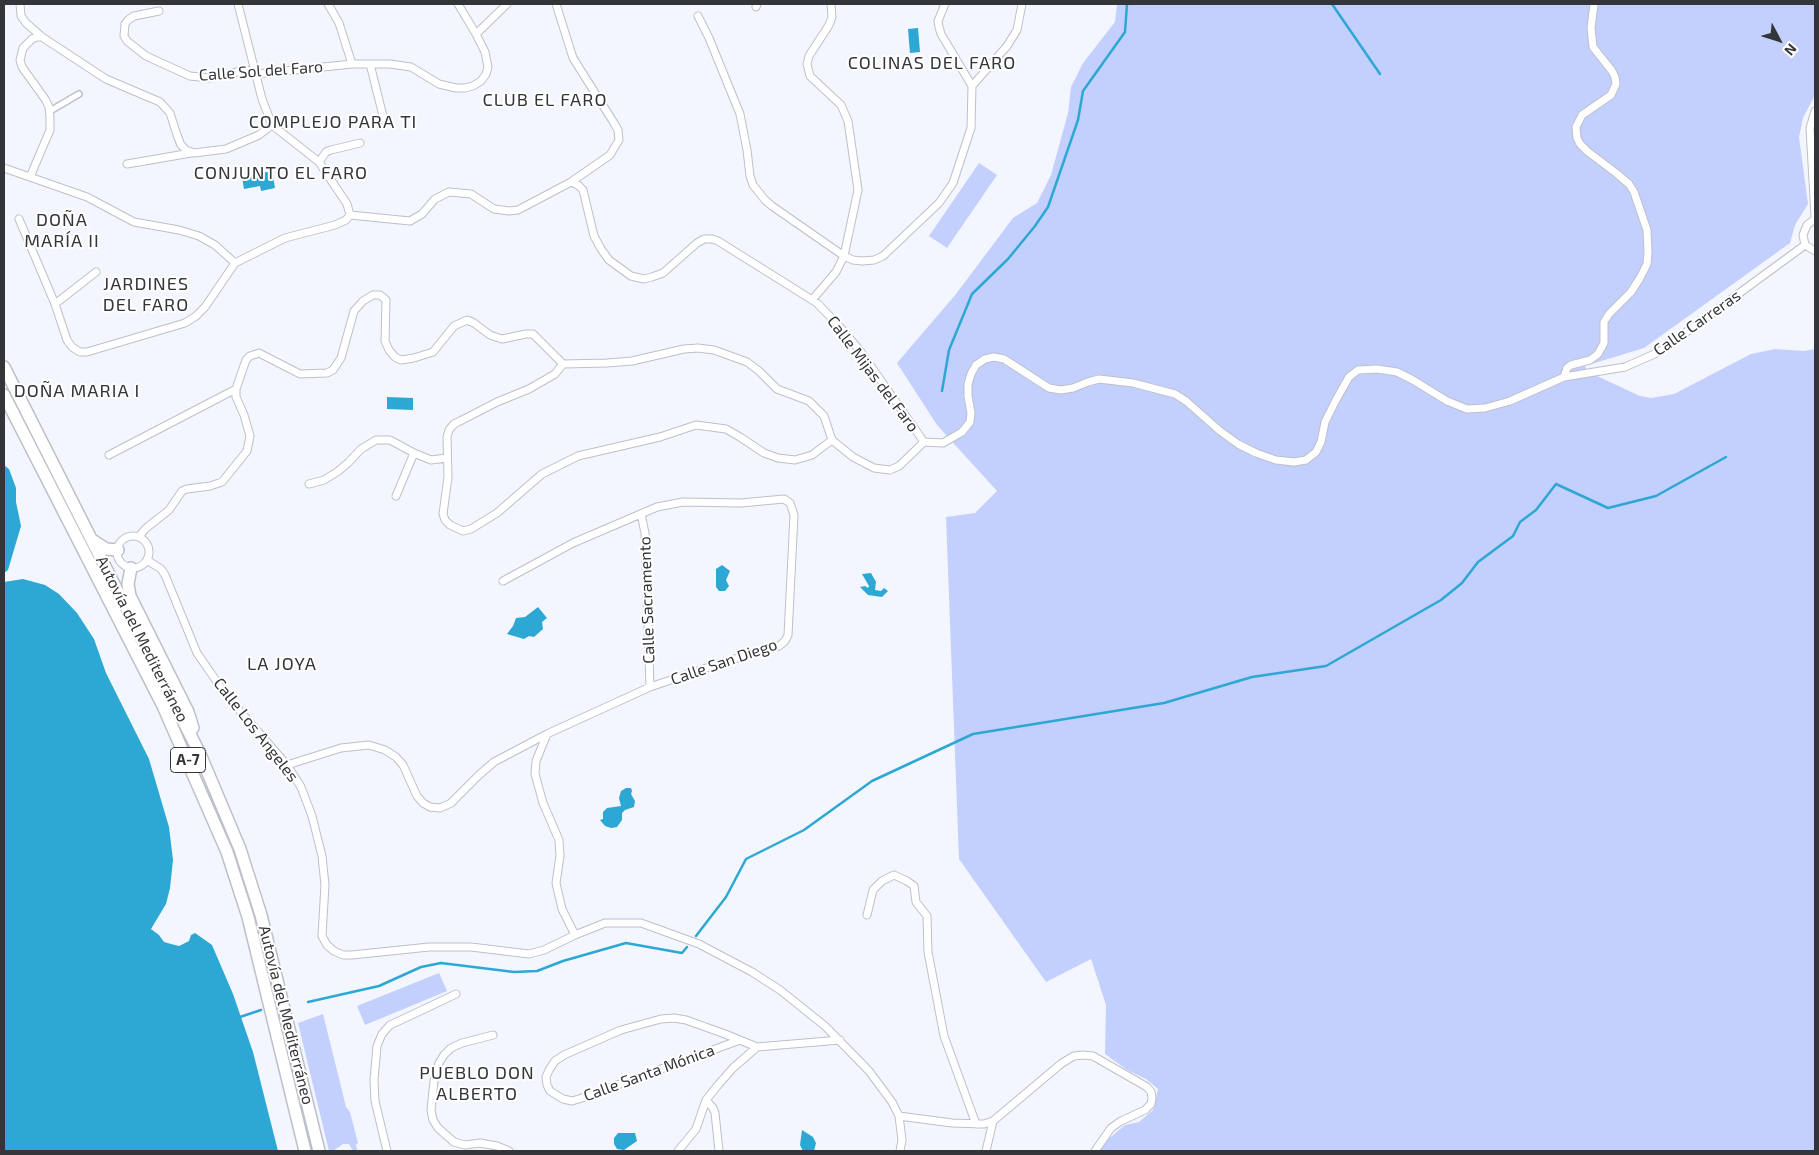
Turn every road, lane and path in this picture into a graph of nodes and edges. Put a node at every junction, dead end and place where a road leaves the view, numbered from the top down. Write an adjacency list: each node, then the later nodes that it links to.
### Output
1 (20, 4): 14 (street)
2 (238, 4): 17 (street)
3 (328, 4): 15 (street)
4 (458, 4): 13 (street)
5 (506, 4): 13 (street)
6 (556, 4): 30 (street)
7 (831, 4): 36 (street)
8 (945, 4): 18 (street)
9 (1022, 4): 18 (street)
10 (1594, 4): 43 (street)
11 (159, 11): 17 (street, Calle Sol del Faro)
12 (698, 16): 36 (street)
13 (476, 34): 16 (street, Calle Sol del Faro)
14 (42, 37): 20 (street); 25 (street)
15 (352, 64): 16 (street, Calle Sol del Faro); 17 (street, Calle Sol del Faro)
16 (370, 64): 22 (street)
17 (256, 74): 23 (street)
18 (972, 86): 36 (street)
19 (78, 94): 20 (street)
20 (50, 111): 29 (street)
21 (1815, 111): 33 (street)
22 (384, 120)
23 (272, 125): 25 (street); 26 (street)
24 (360, 142): 26 (street)
25 (194, 153): 27 (street)
26 (319, 162): 31 (street)
27 (127, 164)
28 (5, 170): 29 (street)
29 (30, 177): 37 (street)
30 (571, 182): 31 (street); 39 (street, Calle Mijas del Faro)
31 (350, 215): 37 (street)
32 (20, 218): 40 (street)
33 (1815, 218): 34 (street)
34 (1805, 245): 35 (street); 43 (street, Calle Carreras)
35 (1815, 251)
36 (844, 256): 39 (street)
37 (235, 262): 40 (street)
38 (96, 272): 40 (street)
39 (812, 300): 47 (street, Calle Mijas del Faro)
40 (55, 304)
41 (563, 364): 44 (street); 46 (street); 50 (street)
42 (4, 367): 55 (highway, Autovía del Mediterráneo / A-7)
43 (1564, 377): 47 (street)
44 (236, 389): 49 (street); 54 (street)
45 (4, 395): 75 (highway, Autovía del Mediterráneo / A-7)
46 (832, 440): 47 (street); 50 (street)
47 (924, 442)
48 (414, 453): 50 (street); 51 (street); 52 (street)
49 (109, 455)
50 (447, 458)
51 (309, 484)
52 (396, 496)
53 (641, 514): 59 (street, Calle San Diego); 60 (street, Calle Sacramento); 60 (street, Calle San Diego)
54 (139, 537): 56 (street); 57 (street)
55 (91, 540): 56 (highway); 62 (highway, Autovía del Mediterráneo / A-7)
56 (118, 550): 58 (street)
57 (147, 560): 58 (street); 63 (street, Calle Los Angeles)
58 (131, 568): 62 (highway)
59 (503, 581)
60 (650, 687): 61 (street, Calle San Diego)
61 (547, 734): 63 (street, Calle San Diego); 65 (street)
62 (200, 754): 76 (highway, Autovía del Mediterráneo / A-7)
63 (287, 766): 65 (street, Calle Los Angeles)
64 (867, 915): 74 (street)
65 (575, 935): 69 (street, Calle Los Angeles)
66 (456, 994): 77 (street)
67 (493, 1035): 78 (street)
68 (740, 1040): 68 (street, Calle Santa Mónica); 70 (street, Calle Santa Mónica)
69 (840, 1040): 70 (street); 72 (street, Calle Los Angeles)
70 (757, 1047): 71 (street)
71 (706, 1100): 79 (street); 80 (street)
72 (899, 1116): 74 (street); 81 (street, Calle Los Angeles)
73 (993, 1121): 74 (street); 82 (street); 83 (street)
74 (976, 1124)
75 (305, 1151)
76 (319, 1151)
77 (386, 1151)
78 (509, 1151)
79 (678, 1151)
80 (719, 1151)
81 (900, 1151)
82 (986, 1151)
83 (1096, 1151)

